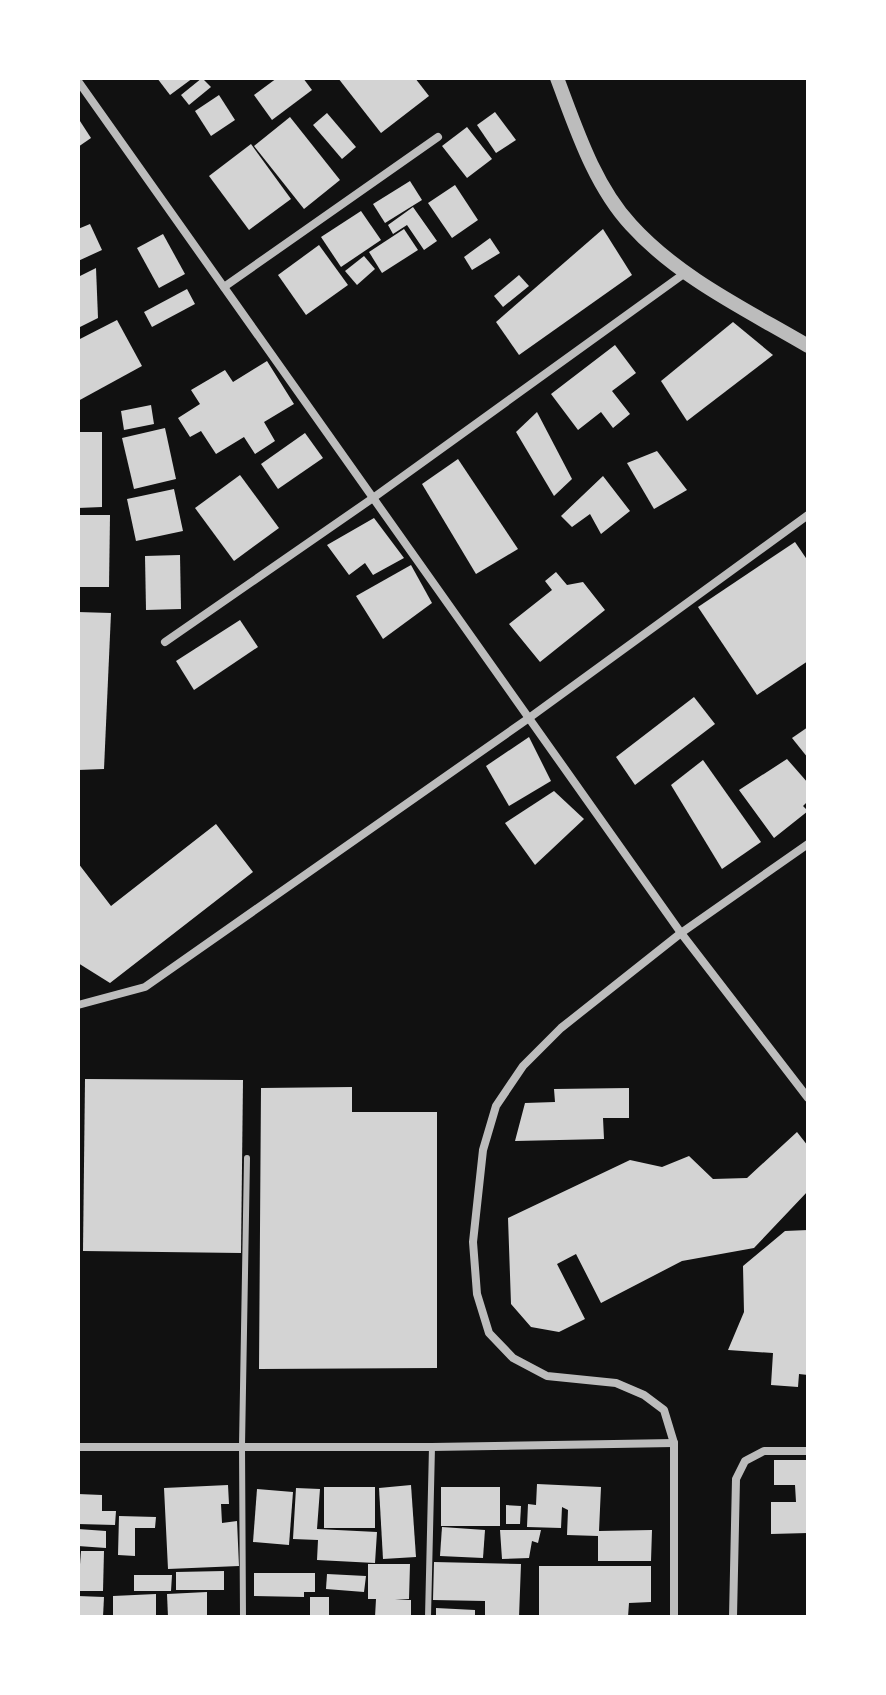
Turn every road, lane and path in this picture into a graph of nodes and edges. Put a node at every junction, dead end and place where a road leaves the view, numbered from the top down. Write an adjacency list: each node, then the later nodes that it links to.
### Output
1 (557, 78): 4 (street)
2 (78, 81): 5 (street)
3 (438, 137): 5 (street)
4 (685, 273): 6 (street); 7 (street)
5 (224, 287): 7 (street)
6 (808, 346)
7 (373, 498): 9 (street); 10 (street)
8 (808, 515): 10 (street)
9 (165, 642)
10 (529, 718): 12 (street); 13 (street)
11 (808, 844): 12 (street)
12 (681, 933): 14 (street); 16 (street)
13 (78, 1005)
14 (808, 1098)
15 (247, 1158): 17 (lane)
16 (674, 1443): 19 (street); 23 (street)
17 (242, 1446): 18 (street); 19 (street); 21 (lane)
18 (78, 1447)
19 (432, 1447): 22 (lane)
20 (808, 1451): 24 (street)
21 (243, 1617)
22 (428, 1617)
23 (674, 1617)
24 (733, 1617)

